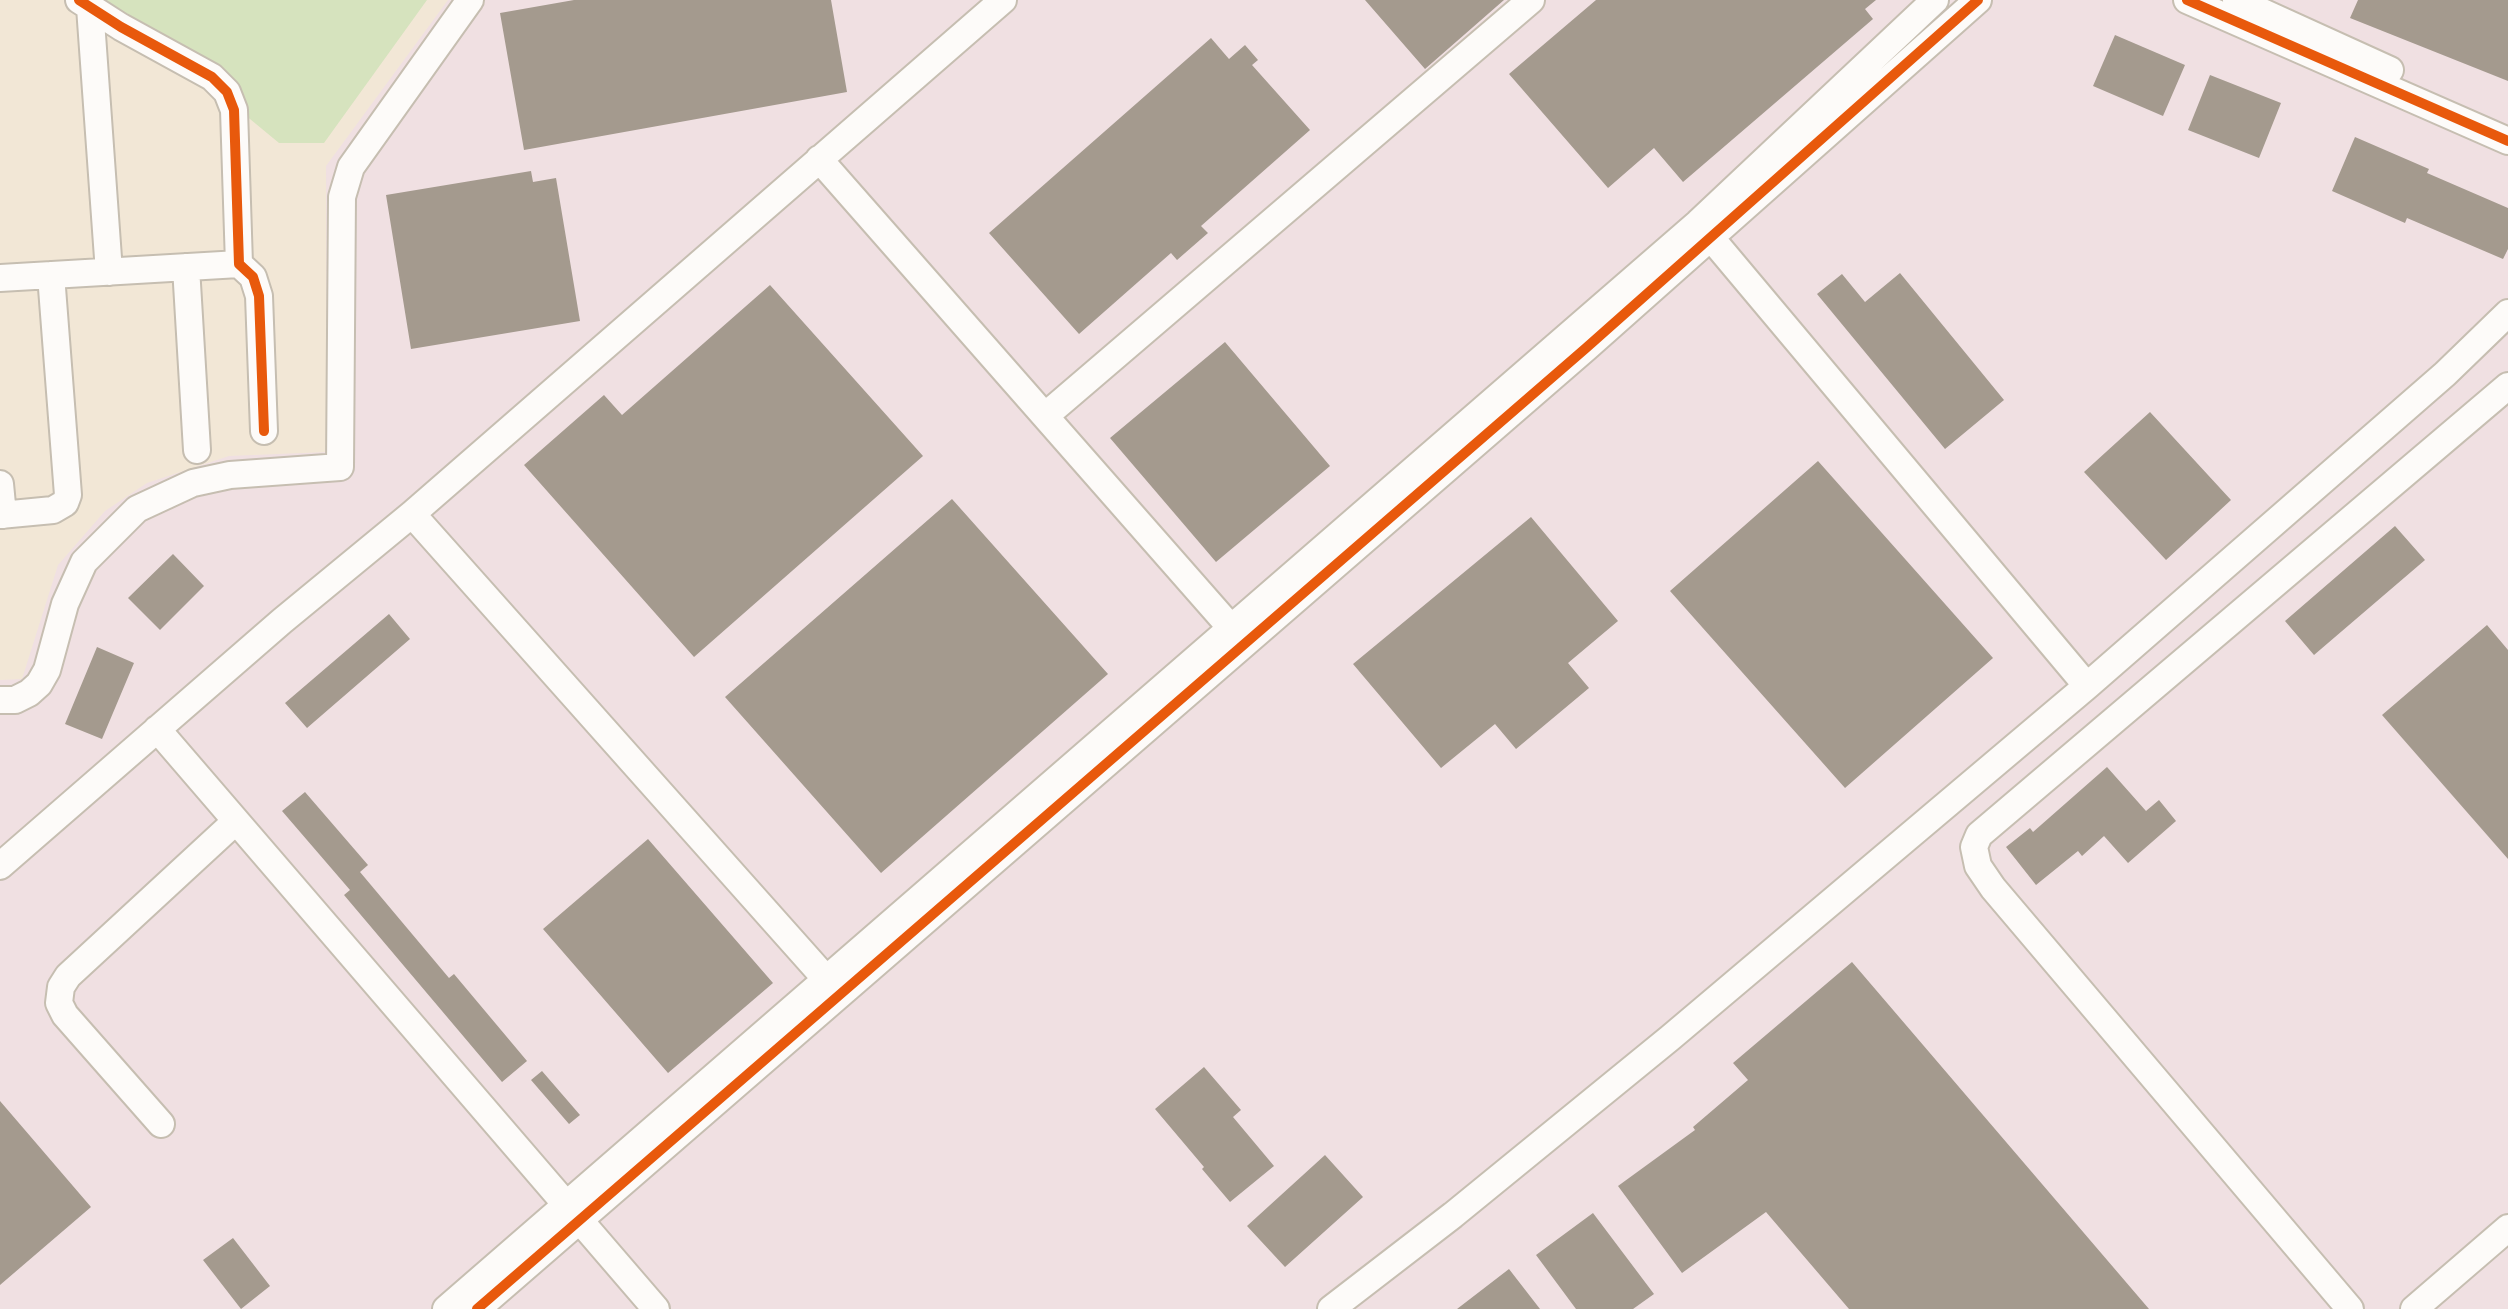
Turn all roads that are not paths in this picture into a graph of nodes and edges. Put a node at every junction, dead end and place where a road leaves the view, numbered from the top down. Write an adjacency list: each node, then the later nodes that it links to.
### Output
1 (470, 0): 28 (street)
2 (1003, 0): 11 (street)
3 (1531, 0): 20 (street)
4 (1935, 0): 12 (street)
5 (1978, 0): 12 (street)
6 (2186, 0): 10 (street)
7 (2236, 0): 9 (street)
8 (85, 4): 13 (street); 15 (street)
9 (2508, 124)
10 (2508, 141)
11 (819, 159): 20 (street); 24 (street)
12 (1705, 230): 26 (street); 27 (street); 34 (street)
13 (239, 264): 14 (street); 21 (street)
14 (186, 267): 15 (street); 22 (street)
15 (109, 272): 16 (street)
16 (51, 275): 17 (street); 25 (street)
17 (0, 278)
18 (2508, 313): 27 (street)
19 (2508, 386): 40 (street)
20 (1045, 416): 26 (street)
21 (264, 431)
22 (197, 450)
23 (0, 484): 25 (street)
24 (412, 514): 29 (street); 32 (street)
25 (1, 515)
26 (1232, 629): 32 (street)
27 (2087, 686): 39 (street)
28 (0, 700)
29 (158, 729): 30 (street); 31 (street)
30 (236, 821): 33 (street); 34 (street)
31 (0, 866)
32 (826, 979): 34 (street)
33 (161, 1124)
34 (574, 1214): 36 (street); 37 (street); 38 (street)
35 (2508, 1228): 41 (street)
36 (446, 1309)
37 (477, 1309)
38 (656, 1309)
39 (1331, 1309)
40 (2350, 1309)
41 (2414, 1309)

